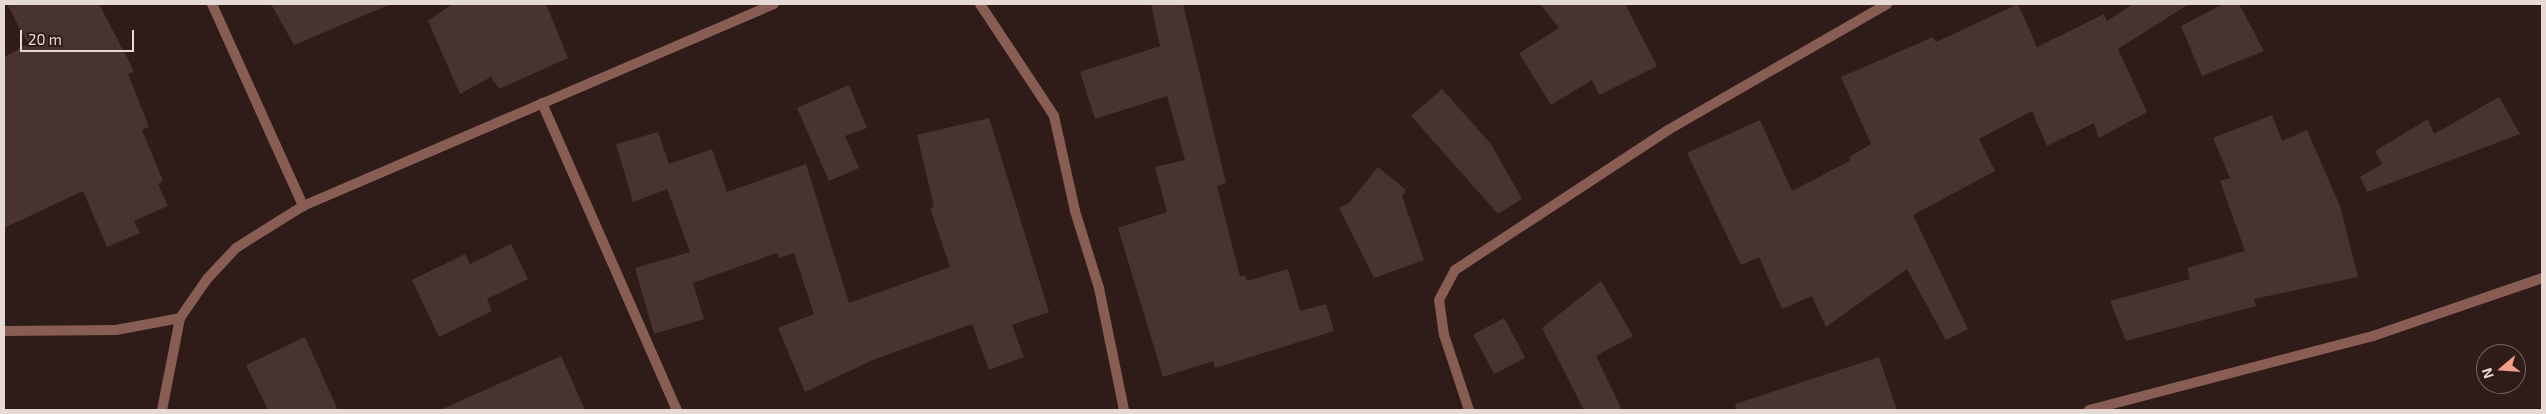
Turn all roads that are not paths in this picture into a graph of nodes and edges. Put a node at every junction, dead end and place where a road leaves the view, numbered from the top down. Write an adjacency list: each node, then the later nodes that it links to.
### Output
1 (212, 4): 6 (street)
2 (774, 4): 5 (street)
3 (980, 4): 12 (street)
4 (1887, 4): 13 (street)
5 (542, 103): 6 (street); 11 (street)
6 (303, 206): 8 (street)
7 (2542, 278): 14 (street)
8 (180, 318): 9 (street); 10 (street)
9 (4, 331)
10 (162, 410)
11 (677, 410)
12 (1124, 410)
13 (1469, 410)
14 (2089, 410)

